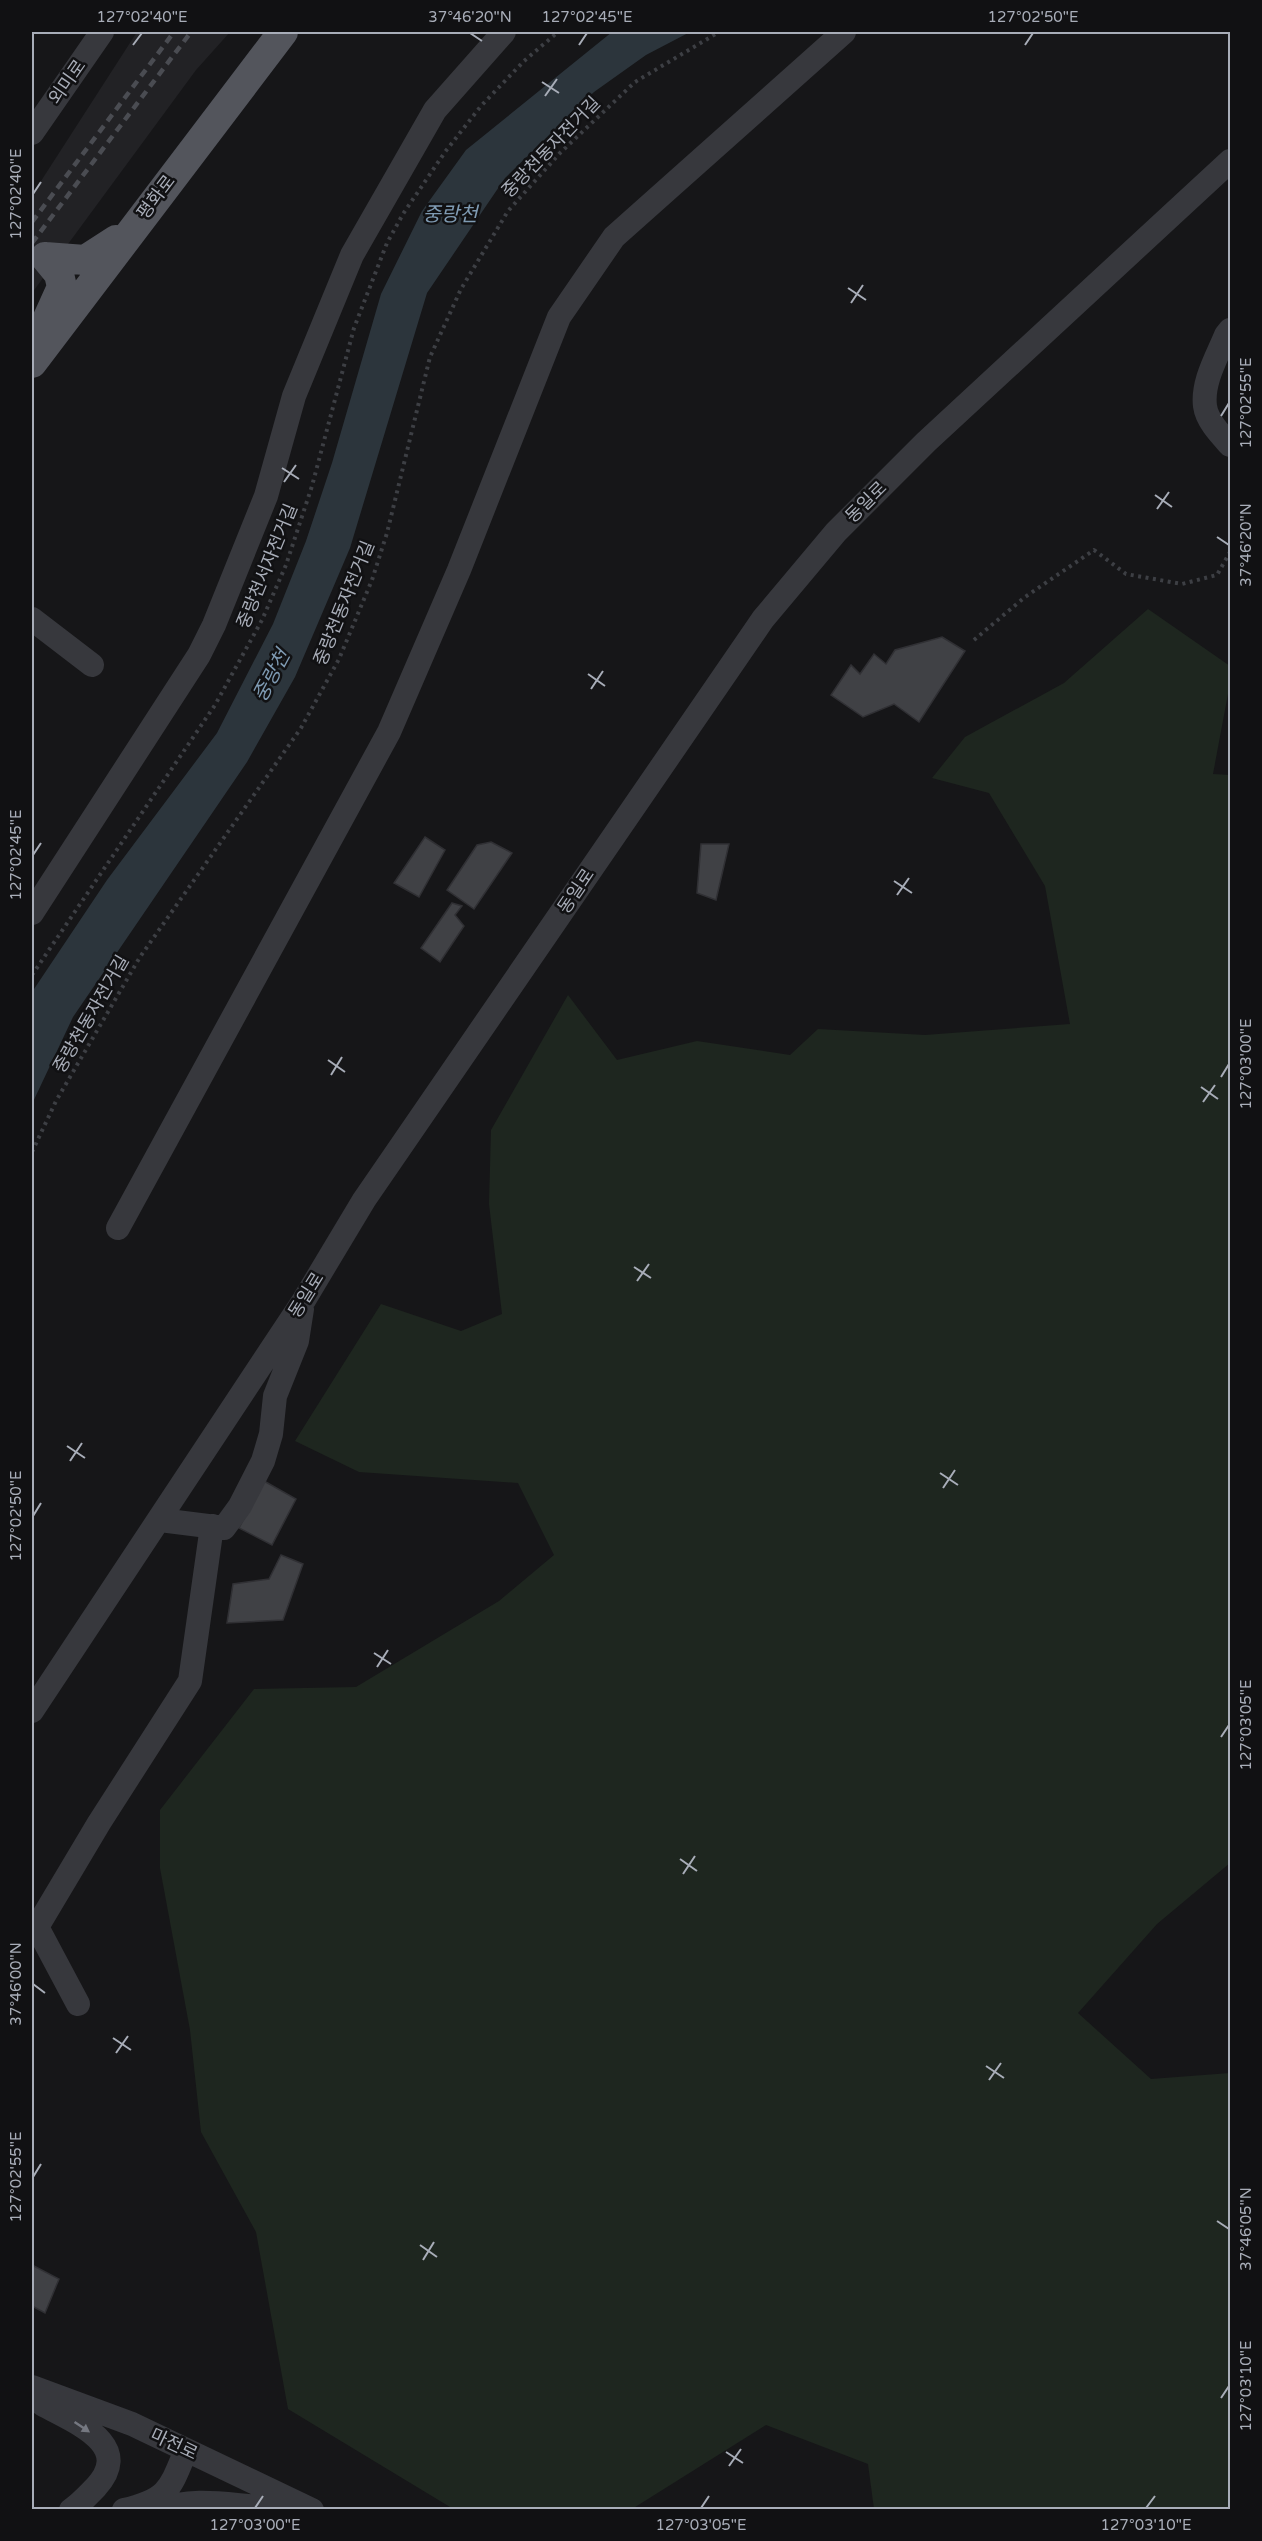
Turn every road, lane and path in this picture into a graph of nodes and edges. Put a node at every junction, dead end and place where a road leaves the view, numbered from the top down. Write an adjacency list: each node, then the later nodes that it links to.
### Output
1 (283, 32): 9 (main road, 평화로)
2 (504, 32): 19 (street)
3 (558, 32): 20 (path, 중랑천서자전거길)
4 (719, 32): 21 (path, 중랑천동자전거길)
5 (844, 32): 22 (street)
6 (93, 35): 7 (street, 외미로)
7 (32, 133)
8 (1230, 161): 23 (street, 동일로)
9 (131, 230): 10 (main road); 13 (main road, 평화로)
10 (38, 252): 12 (main road)
11 (1230, 330): 14 (street)
12 (32, 356)
13 (32, 363)
14 (1230, 445)
15 (1230, 552): 17 (path)
16 (32, 618): 18 (street)
17 (974, 640)
18 (92, 665)
19 (32, 913)
20 (32, 975)
21 (32, 1152)
22 (118, 1228)
23 (304, 1300): 24 (street, 동일로); 25 (street)
24 (160, 1520): 25 (street); 26 (street, 동일로)
25 (212, 1526): 27 (street)
26 (32, 1711)
27 (78, 2004)
28 (32, 2387): 30 (street, 마전로)
29 (32, 2398): 32 (street, one-way to 32)
30 (186, 2450): 31 (street, 마전로); 33 (street)
31 (307, 2507): 34 (street)
32 (71, 2510)
33 (124, 2510)
34 (160, 2510)

